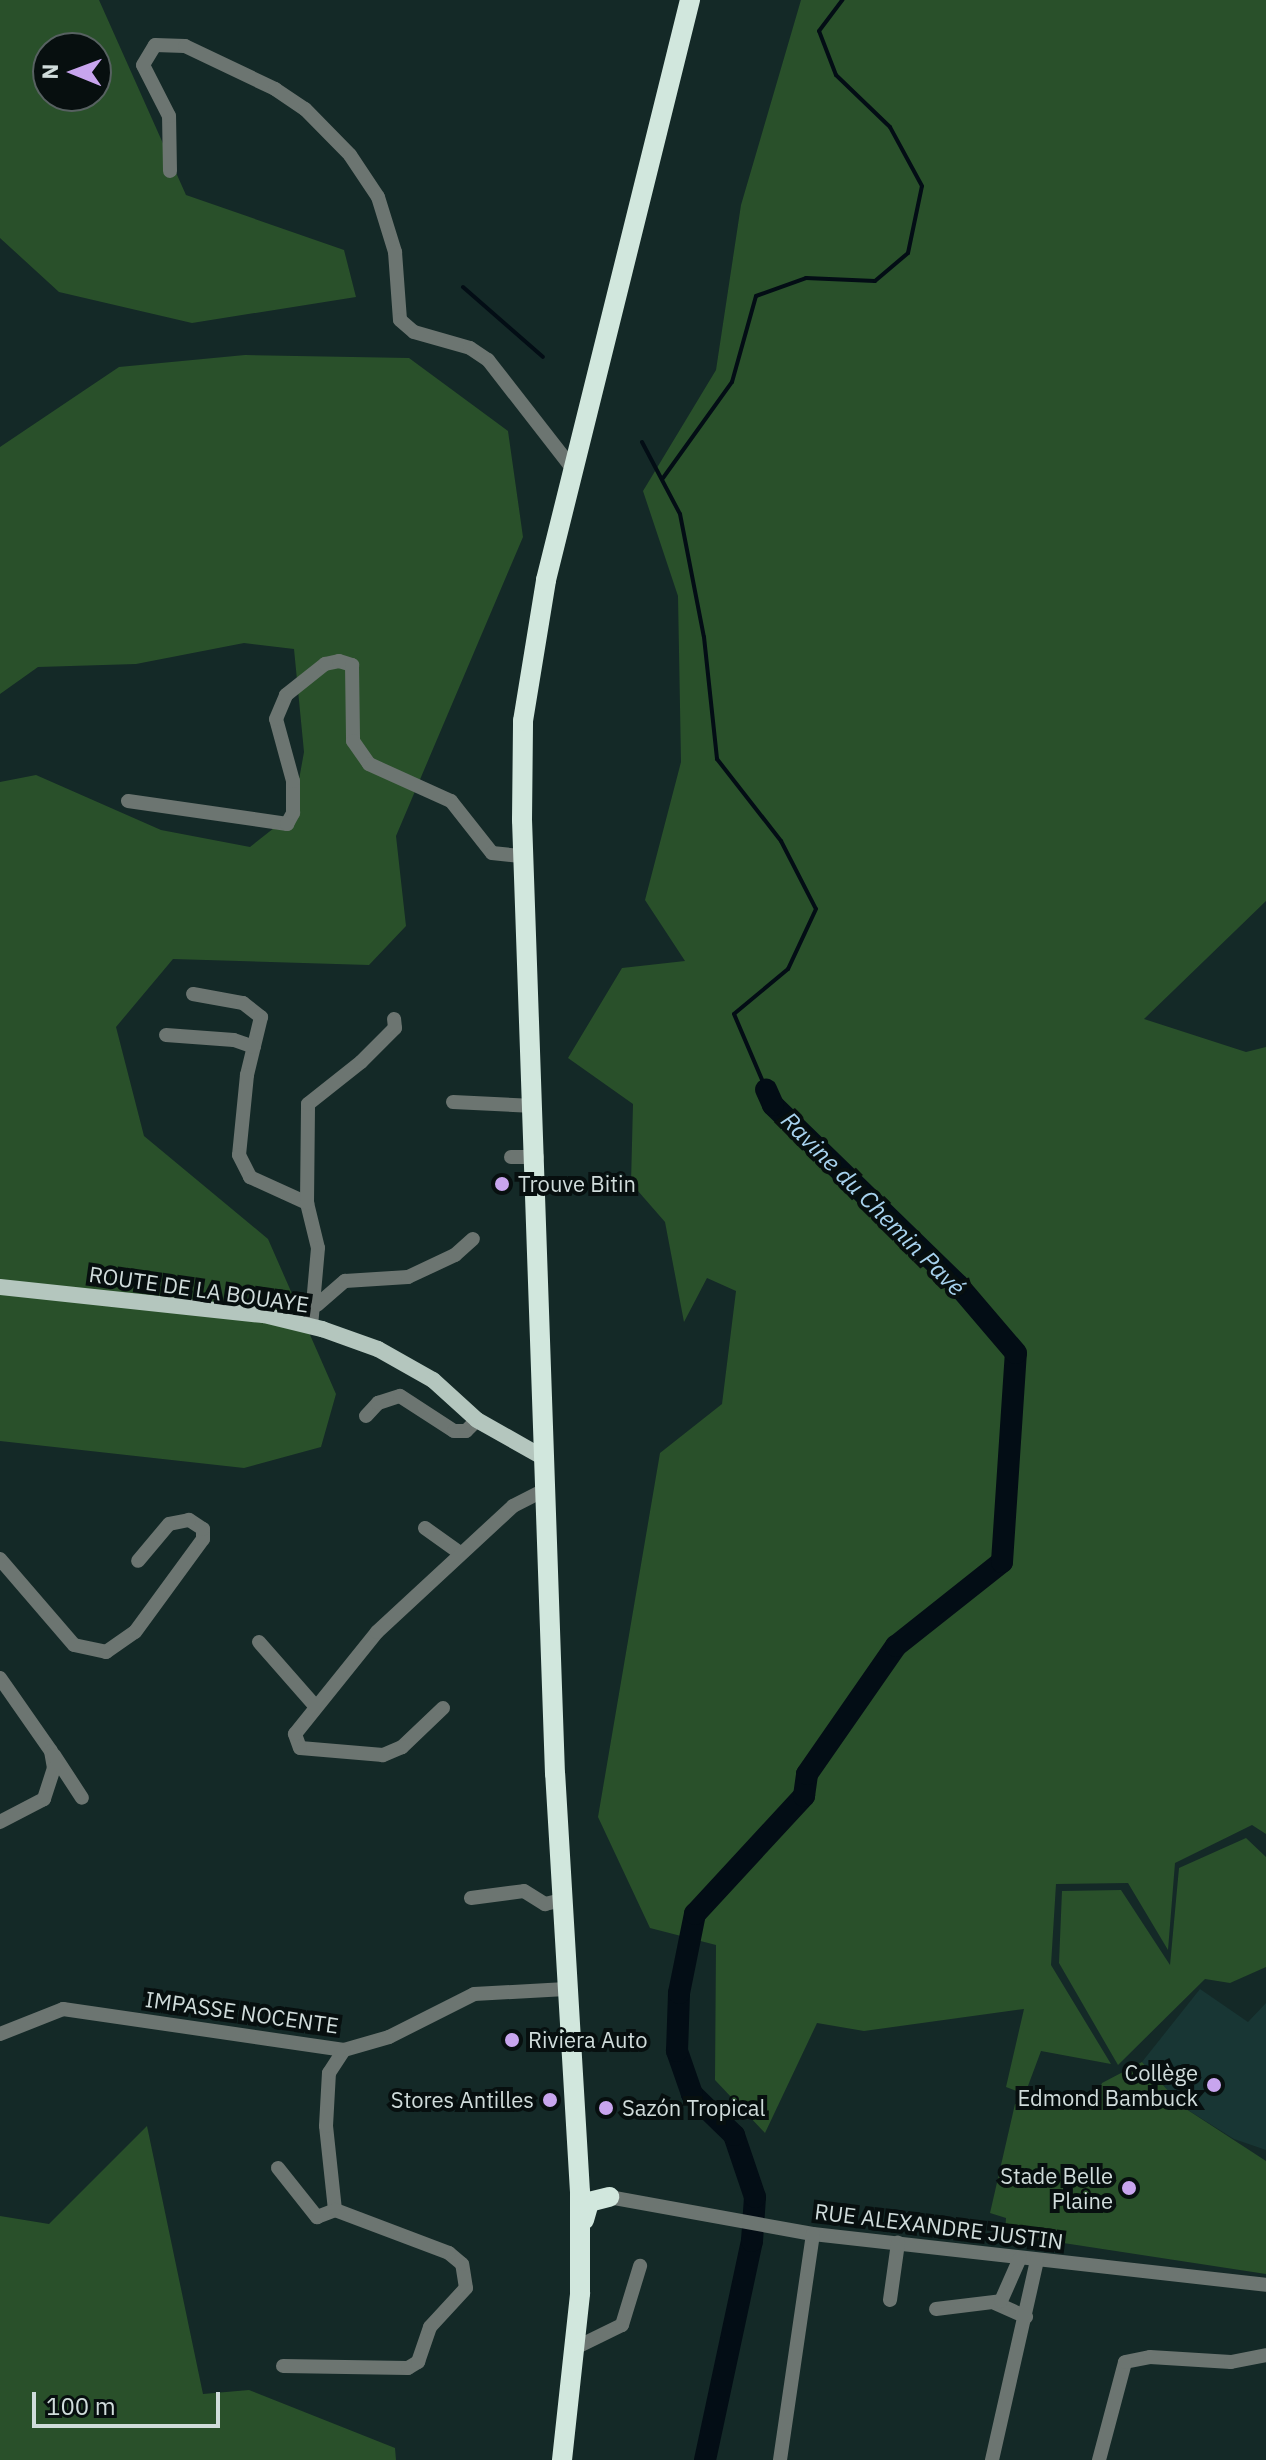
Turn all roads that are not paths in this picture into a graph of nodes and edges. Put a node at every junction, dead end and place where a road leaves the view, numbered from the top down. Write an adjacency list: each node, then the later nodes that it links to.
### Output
1 (690, 0): 3 (highway)
2 (170, 171): 3 (street)
3 (573, 469): 5 (highway)
4 (128, 801): 5 (street)
5 (523, 856): 11 (highway)
6 (193, 994): 9 (street)
7 (394, 1019): 14 (street)
8 (166, 1035): 9 (street)
9 (254, 1047): 14 (street)
10 (453, 1102): 11 (street)
11 (534, 1106): 13 (highway)
12 (511, 1157): 13 (street)
13 (537, 1157): 21 (highway)
14 (307, 1203): 17 (street)
15 (473, 1239): 17 (street)
16 (0, 1287): 18 (main road, ROUTE DE LA BOUAYE)
17 (317, 1305): 18 (street)
18 (311, 1326): 20 (main road, ROUTE DE LA BOUAYE)
19 (366, 1416): 20 (street)
20 (477, 1420): 21 (main road, ROUTE DE LA BOUAYE)
21 (546, 1459): 22 (highway)
22 (547, 1489): 24 (street); 35 (highway)
23 (425, 1528): 24 (street)
24 (460, 1553): 29 (street)
25 (0, 1559): 26 (street)
26 (138, 1561)
27 (259, 1642): 29 (street)
28 (0, 1678): 31 (street)
29 (315, 1706): 30 (street)
30 (443, 1708)
31 (50, 1748): 32 (street); 33 (street)
32 (82, 1798)
33 (4, 1820)
34 (471, 1898): 35 (street)
35 (562, 1900): 36 (highway)
36 (566, 1989): 37 (highway); 39 (street, IMPASSE NOCENTE)
37 (571, 2025): 40 (highway); 58 (highway)
38 (0, 2034): 39 (street, IMPASSE NOCENTE)
39 (344, 2050): 43 (street)
40 (578, 2152): 42 (highway); 47 (highway)
41 (278, 2168): 43 (street)
42 (609, 2197): 44 (street, RUE ALEXANDRE JUSTIN); 47 (highway)
43 (335, 2210): 57 (street)
44 (813, 2234): 45 (street, RUE ALEXANDRE JUSTIN); 60 (street)
45 (898, 2243): 46 (street, RUE ALEXANDRE JUSTIN); 51 (street)
46 (1020, 2258): 48 (street, RUE ALEXANDRE JUSTIN); 52 (street)
47 (580, 2259): 55 (highway)
48 (1037, 2260): 50 (street, RUE ALEXANDRE JUSTIN); 54 (street)
49 (640, 2266): 55 (street)
50 (1266, 2285)
51 (890, 2300)
52 (995, 2303): 53 (street); 54 (street)
53 (936, 2309)
54 (1026, 2317): 61 (street)
55 (577, 2347): 59 (highway)
56 (1266, 2355): 62 (street)
57 (283, 2366)
58 (555, 2460)
59 (562, 2460)
60 (780, 2460)
61 (992, 2460)
62 (1099, 2460)

